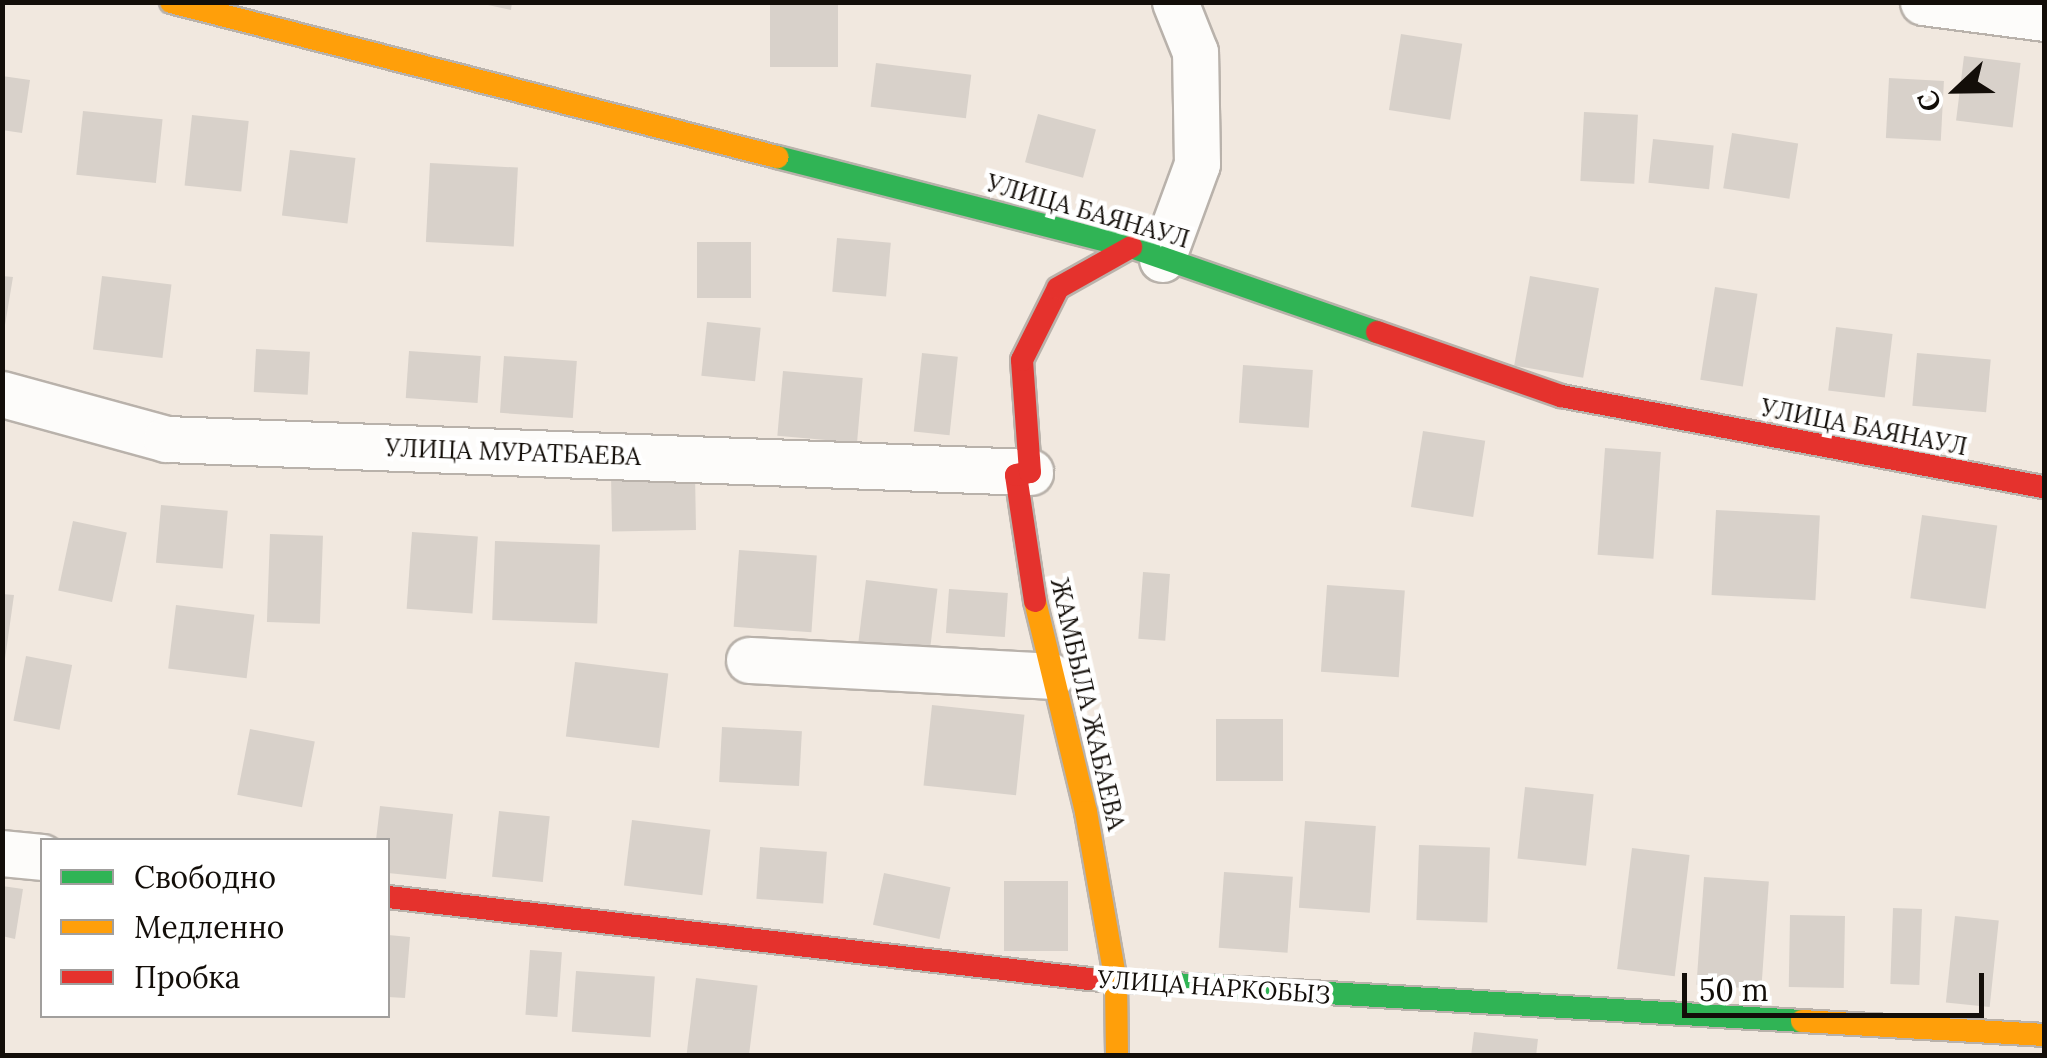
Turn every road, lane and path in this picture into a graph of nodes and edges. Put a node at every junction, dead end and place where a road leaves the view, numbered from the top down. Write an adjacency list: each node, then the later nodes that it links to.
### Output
1 (171, 2): 5 (street, УЛИЦА БАЯНАУЛ)
2 (1175, 2): 5 (street)
3 (1922, 2): 4 (street)
4 (2044, 18)
5 (1146, 253): 7 (street, ЖАМБЫЛА ЖАБАЕВА); 8 (street, УЛИЦА БАЯНАУЛ)
6 (2, 394): 7 (street, УЛИЦА МУРАТБАЕВА)
7 (1030, 472): 10 (street, ЖАМБЫЛА ЖАБАЕВА)
8 (2044, 487)
9 (749, 660): 10 (street)
10 (1051, 676): 14 (street, ЖАМБЫЛА ЖАБАЕВА)
11 (2, 852): 12 (street)
12 (40, 857)
13 (390, 898): 14 (street, УЛИЦА НАРКОБЫЗ)
14 (1116, 982): 15 (street, УЛИЦА НАРКОБЫЗ); 16 (street, ЖАМБЫЛА ЖАБАЕВА)
15 (2044, 1035)
16 (1118, 1056)

